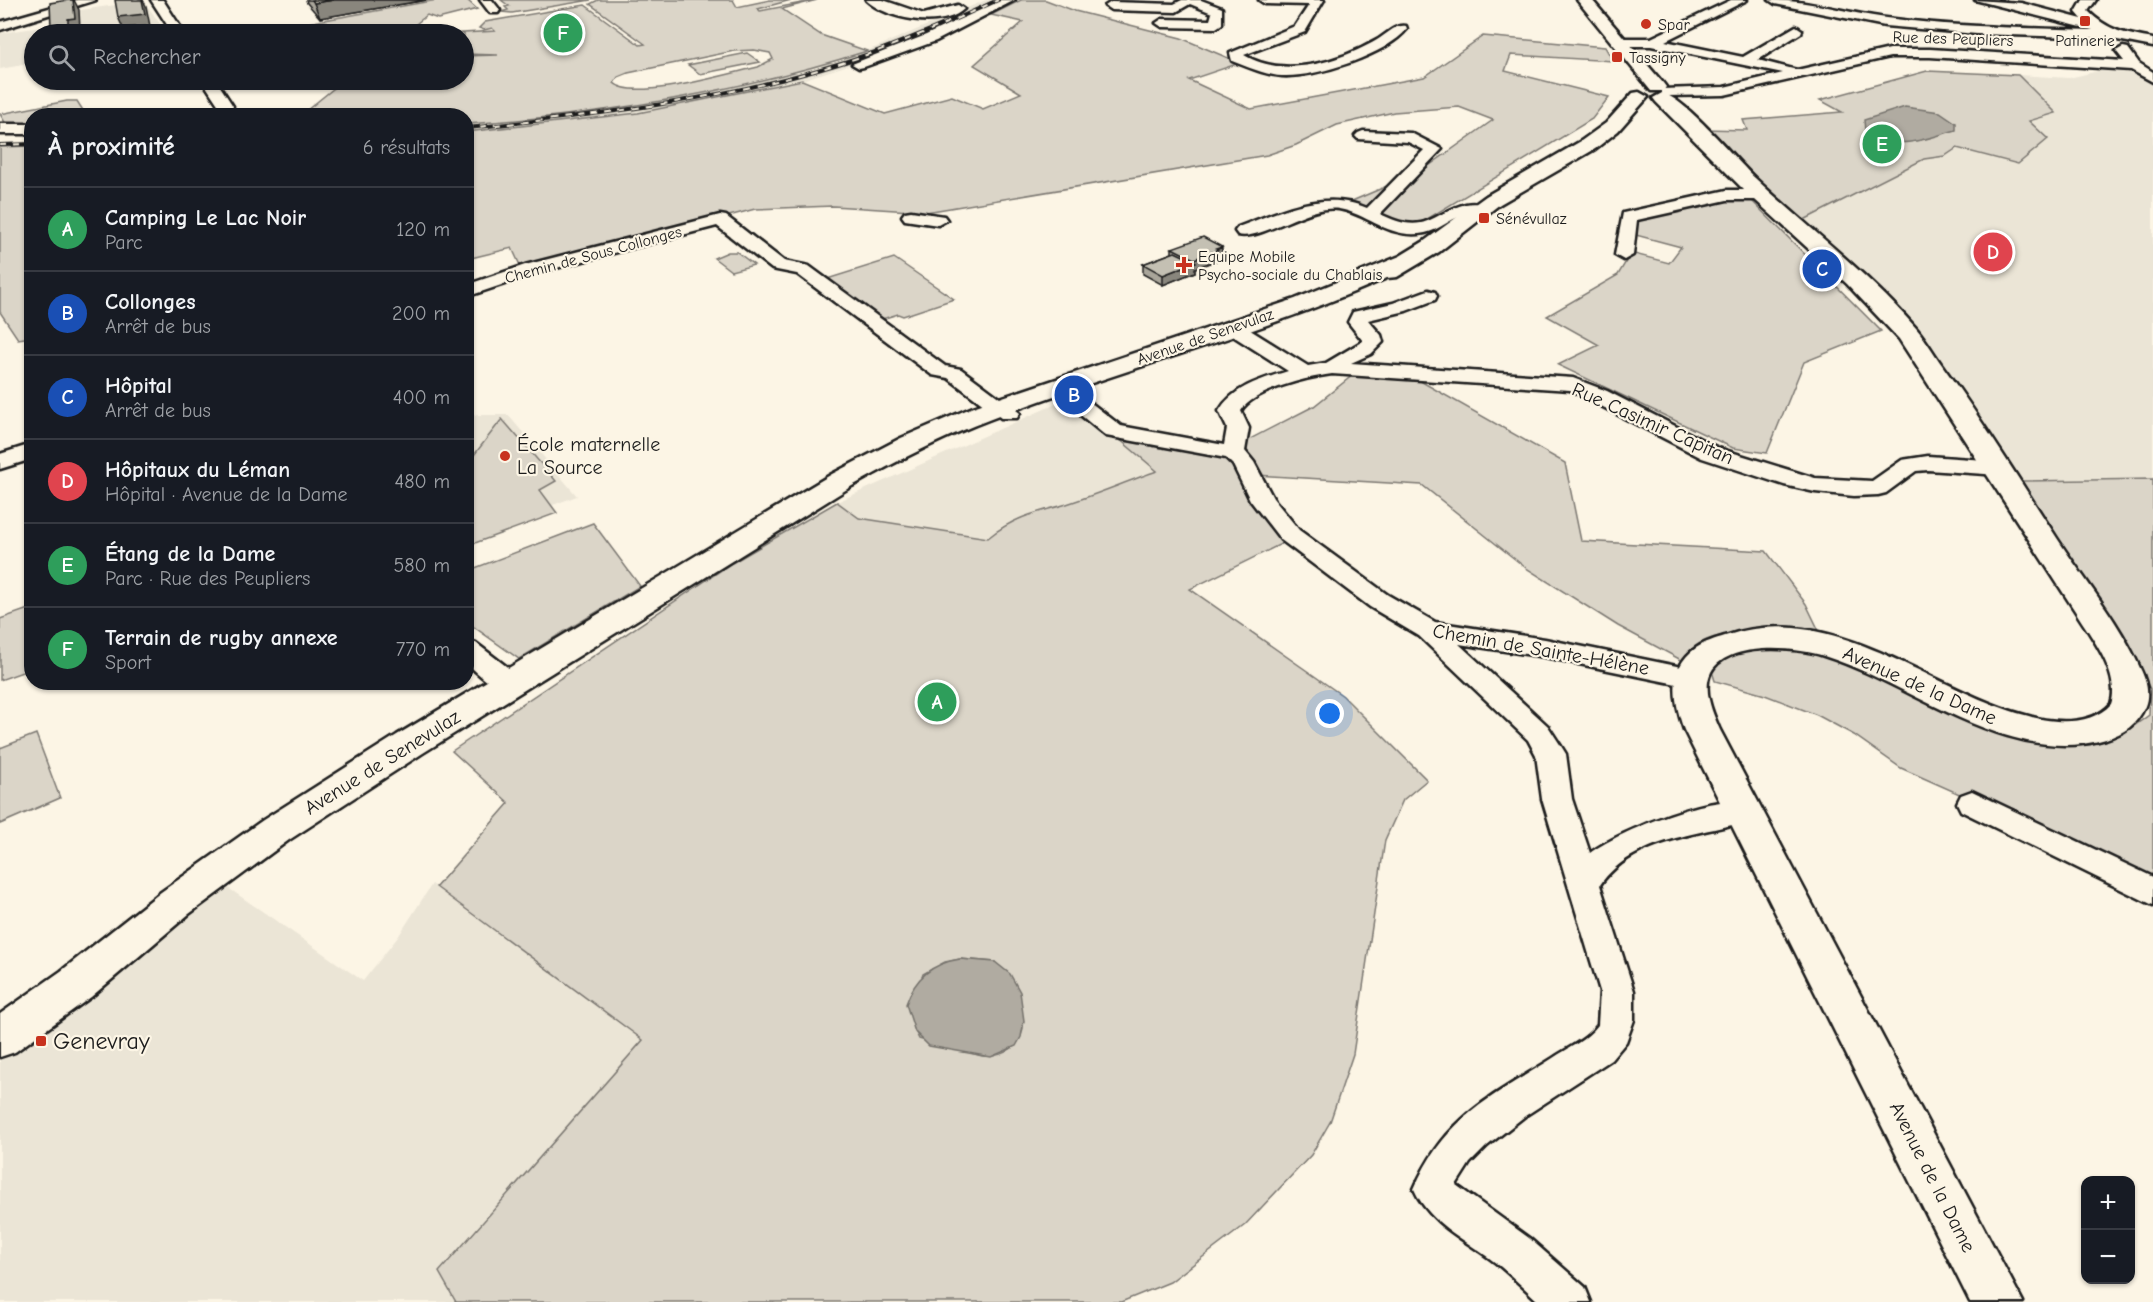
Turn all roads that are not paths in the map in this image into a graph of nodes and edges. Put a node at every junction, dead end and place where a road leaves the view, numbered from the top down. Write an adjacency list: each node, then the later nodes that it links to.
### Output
1 (90, 0): 18 (street)
2 (157, 0): 17 (street)
3 (872, 0): 13 (street)
4 (1009, 0): 27 (street)
5 (1265, 0): 12 (street)
6 (1584, 0): 25 (main road, Avenue de la Dame)
7 (1741, 0): 23 (street)
8 (1775, 0): 22 (street)
9 (1981, 0): 22 (street)
10 (2090, 0): 22 (street)
11 (1194, 1): 14 (street); 16 (street)
12 (1318, 1): 15 (street)
13 (972, 3)
14 (1111, 6)
15 (1306, 21): 19 (street); 20 (street)
16 (1162, 23)
17 (173, 24)
18 (0, 26)
19 (1272, 29)
20 (1401, 29)
21 (1796, 30): 26 (street)
22 (2107, 33): 24 (street); 28 (street)
23 (1658, 43): 25 (street); 26 (street)
24 (2153, 43)
25 (1623, 47): 32 (main road); 33 (main road, Avenue de la Dame)
26 (1745, 62): 29 (street)
27 (860, 64)
28 (2134, 66): 29 (street, Rue des Peupliers); 30 (street)
29 (1798, 73): 33 (street, Rue des Peupliers)
30 (2153, 78)
31 (216, 90): 34 (street)
32 (1638, 91): 33 (main road); 39 (main road, Avenue de Senevulaz)
33 (1662, 92): 38 (main road, Avenue de la Dame)
34 (226, 108)
35 (0, 129): 36 (street)
36 (24, 129)
37 (1363, 136): 41 (street)
38 (1762, 195): 44 (street); 55 (main road, Avenue de la Dame)
39 (1479, 210): 41 (street); 47 (main road, Avenue de Senevulaz)
40 (911, 216): 42 (street)
41 (1368, 216): 43 (street)
42 (938, 220)
43 (1244, 231)
44 (1624, 255)
45 (474, 288): 51 (street, Chemin de Sous Collonges)
46 (1428, 296): 48 (street, Rue Casimir Capitan)
47 (1237, 330): 49 (street); 51 (main road, Avenue de Senevulaz)
48 (1332, 368): 49 (street, Rue Casimir Capitan); 55 (street, Rue Casimir Capitan)
49 (1303, 372): 52 (street, Rue Casimir Capitan)
50 (1078, 404): 52 (street)
51 (996, 413): 59 (main road, Avenue de Senevulaz)
52 (1233, 453): 56 (street, Chemin de Sainte-Hélène)
53 (24, 454): 54 (street)
54 (0, 462)
55 (1999, 468): 58 (main road, Avenue de la Dame)
56 (1428, 630): 58 (street, Chemin de Sainte-Hélène); 62 (street)
57 (474, 656): 59 (street)
58 (1691, 678): 61 (main road, Avenue de la Dame)
59 (509, 683): 64 (main road, Avenue de Senevulaz)
60 (1972, 803): 63 (street)
61 (1743, 811): 62 (street); 68 (main road, Avenue de la Dame)
62 (1583, 883): 67 (street)
63 (2153, 892)
64 (76, 984): 65 (main road, Avenue de Senevulaz); 66 (main road, Avenue de Senevulaz)
65 (0, 1038)
66 (0, 1058)
67 (1570, 1302)
68 (1998, 1302)

